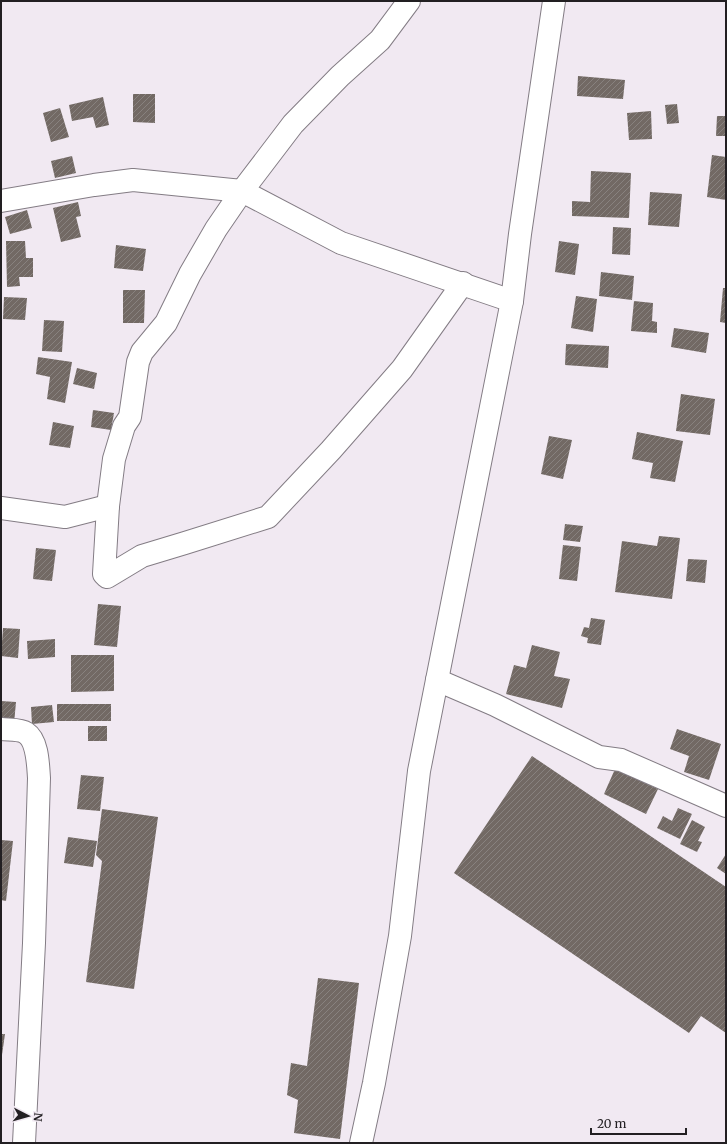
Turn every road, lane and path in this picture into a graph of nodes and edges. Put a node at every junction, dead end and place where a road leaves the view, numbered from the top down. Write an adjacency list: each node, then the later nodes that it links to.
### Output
1 (409, 1): 3 (street)
2 (554, 1): 6 (street)
3 (242, 191): 4 (street); 5 (street); 7 (street)
4 (1, 201)
5 (463, 283): 6 (street); 7 (street)
6 (512, 300): 9 (street)
7 (108, 506): 8 (street)
8 (1, 508)
9 (437, 680): 11 (street); 13 (street)
10 (1, 729): 12 (street)
11 (726, 806)
12 (24, 1143)
13 (360, 1143)

